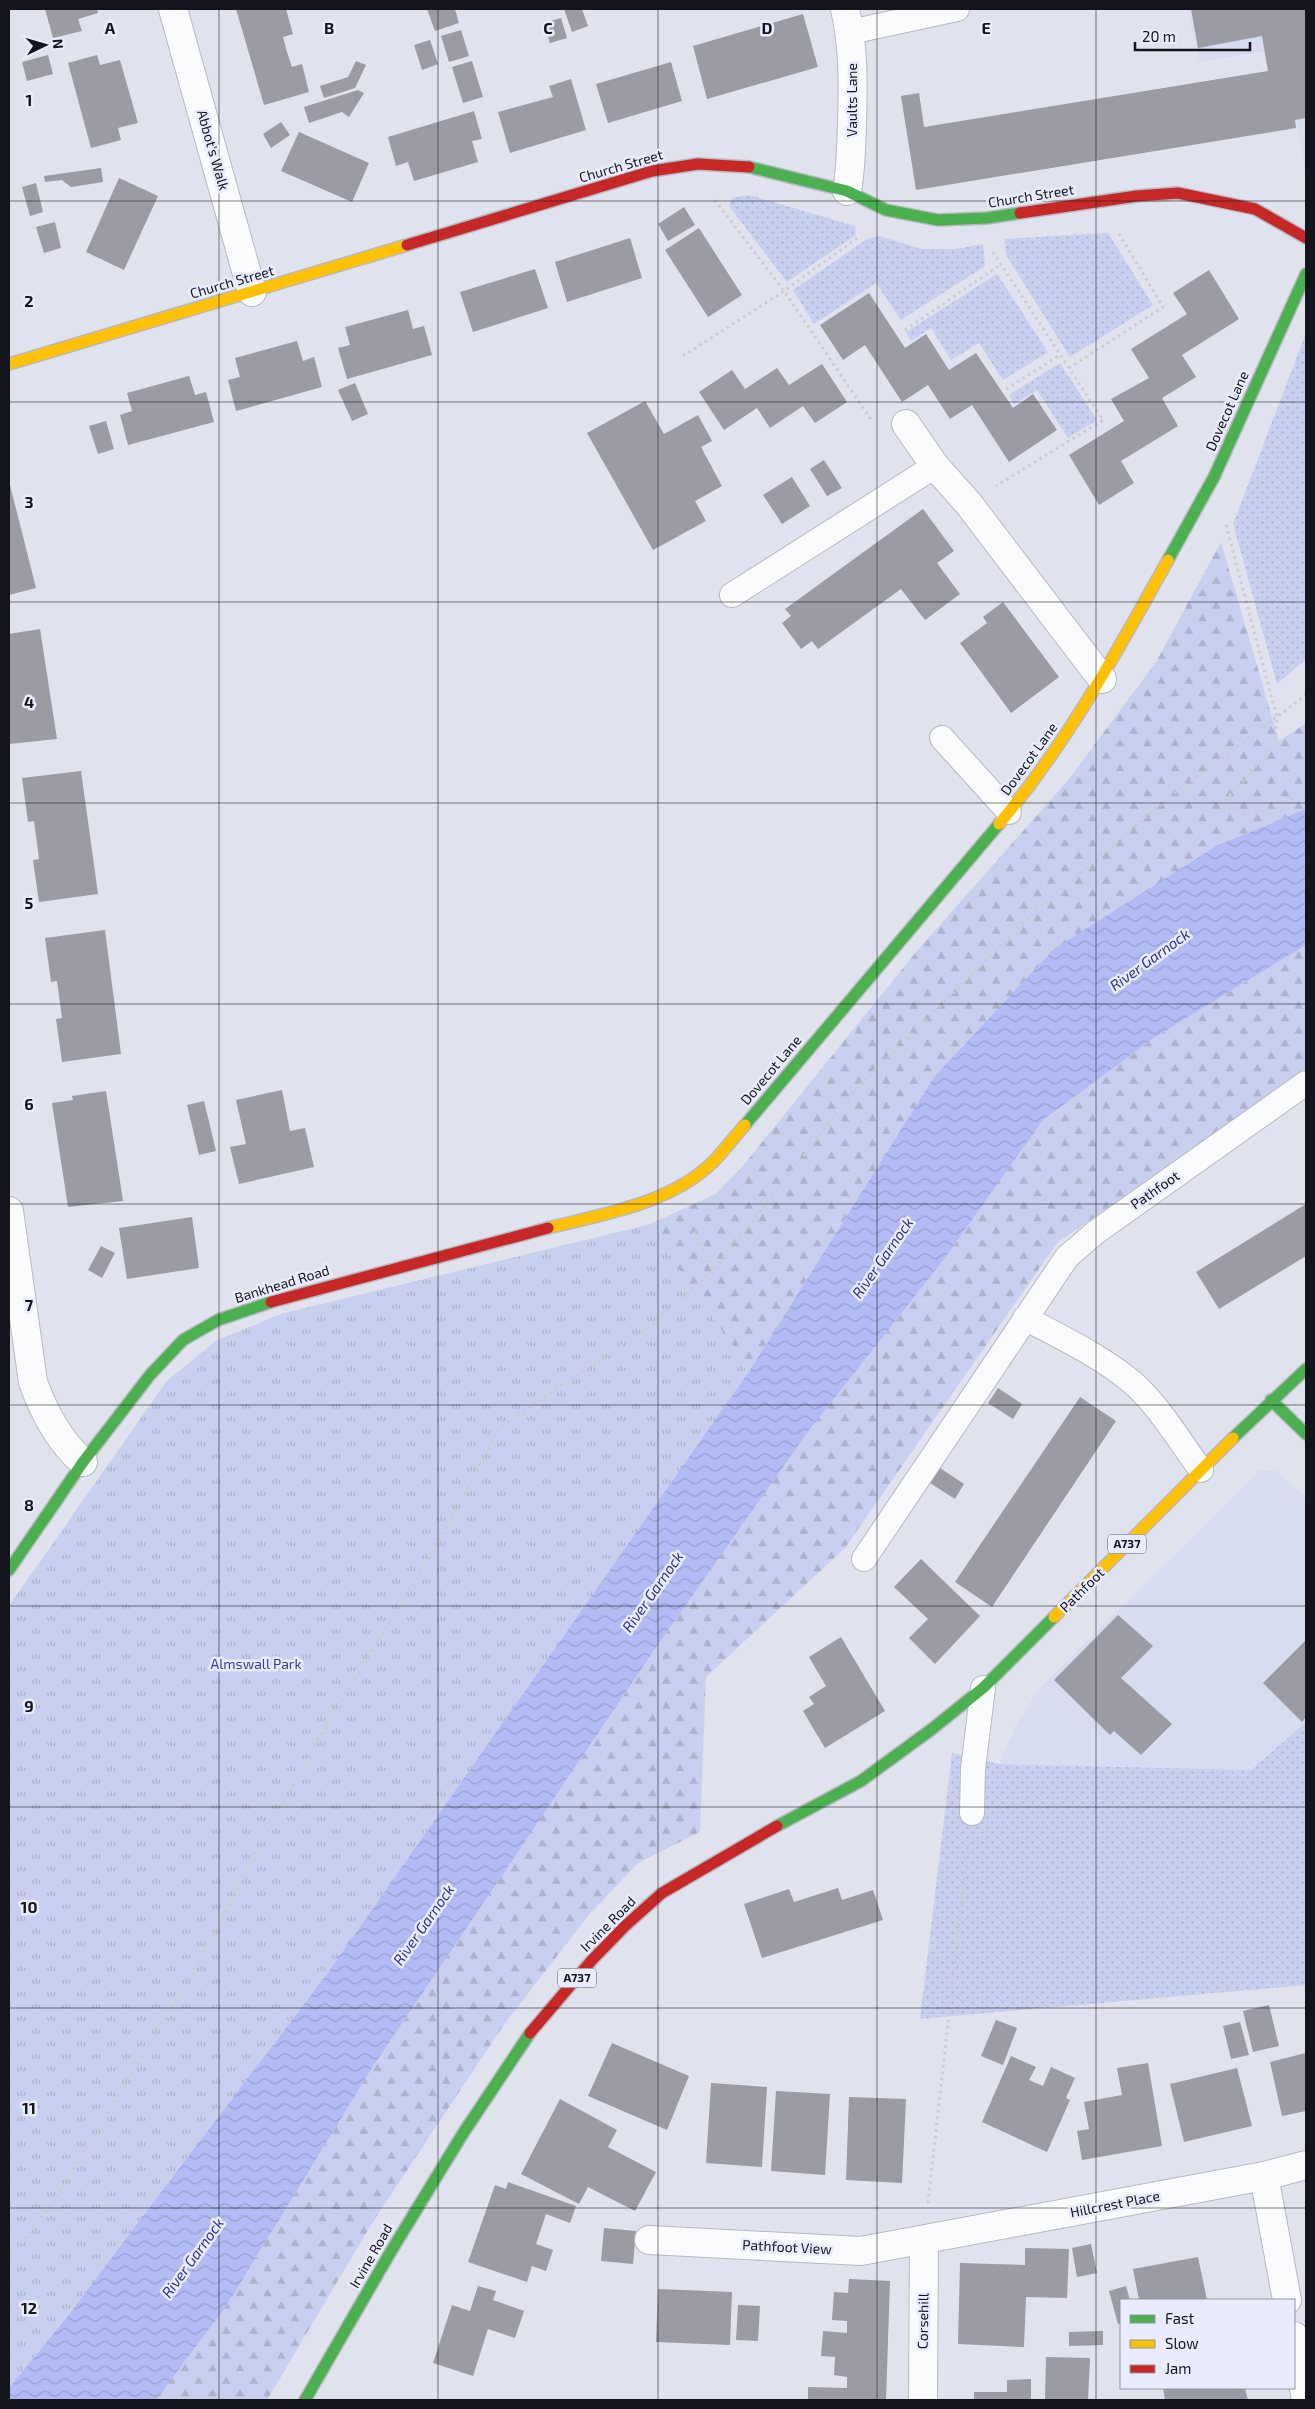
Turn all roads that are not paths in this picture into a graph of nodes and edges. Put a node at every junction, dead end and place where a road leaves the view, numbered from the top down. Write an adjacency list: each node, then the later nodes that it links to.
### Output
1 (174, 9): 7 (street, Abbot's Walk)
2 (957, 9): 3 (lane)
3 (847, 20): 4 (street, Vaults Lane)
4 (847, 191): 5 (street, Church Street); 7 (street, Church Street)
5 (1306, 238)
6 (1306, 274): 12 (street, Dovecot Lane)
7 (252, 292): 8 (street, Church Street)
8 (9, 364)
9 (906, 424): 10 (street)
10 (935, 466): 11 (lane); 12 (street)
11 (732, 595)
12 (1102, 679): 14 (street, Dovecot Lane)
13 (942, 738): 14 (lane)
14 (1009, 812): 16 (street, Dovecot Lane)
15 (1306, 1084): 18 (lane, Pathfoot)
16 (673, 1191): 22 (street, Bankhead Road)
17 (9, 1211): 22 (street)
18 (1025, 1318): 23 (lane); 24 (lane, Pathfoot)
19 (1306, 1368): 20 (street, A737)
20 (1271, 1400): 21 (street); 23 (street, Pathfoot / A737)
21 (1306, 1434)
22 (83, 1462): 25 (street, Bankhead Road)
23 (1201, 1470): 26 (street, Pathfoot / A737)
24 (864, 1559)
25 (9, 1570)
26 (983, 1688): 27 (lane); 34 (street, Irvine Road / A737)
27 (972, 1813)
28 (1306, 2165): 29 (street, Hillcrest Place)
29 (1264, 2176): 31 (street, Hillcrest Place); 32 (street)
30 (650, 2240): 31 (street, Pathfoot View)
31 (924, 2241): 35 (street, Corsehill)
32 (1287, 2299)
33 (1295, 2341): 36 (street)
34 (306, 2400)
35 (923, 2400)
36 (1306, 2400)

